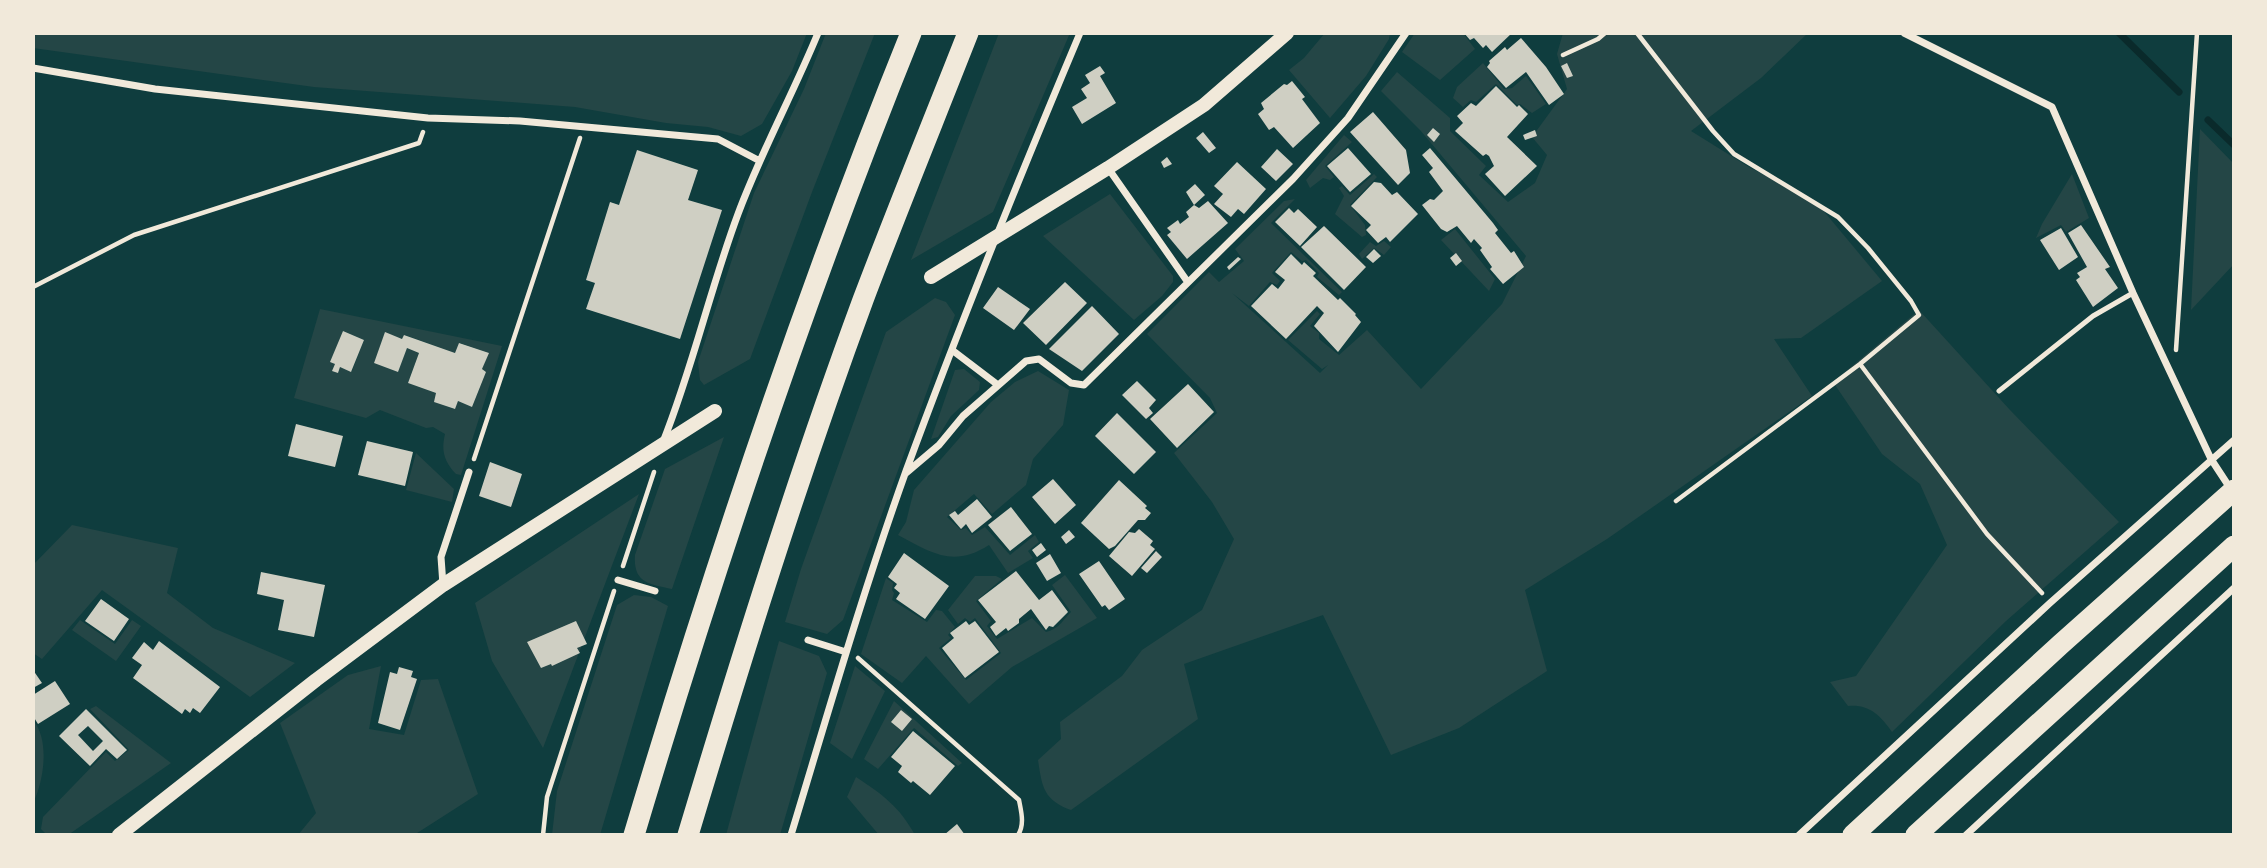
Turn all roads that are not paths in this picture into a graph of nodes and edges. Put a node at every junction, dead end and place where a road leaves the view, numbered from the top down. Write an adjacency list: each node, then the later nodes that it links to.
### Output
1 (818, 33): 9 (street)
2 (911, 33): 33 (highway)
3 (968, 33): 34 (highway)
4 (1080, 33): 11 (street)
5 (1287, 33): 10 (main road)
6 (1406, 33): 13 (street)
7 (1903, 33): 14 (street)
8 (33, 68): 9 (street)
9 (758, 160): 20 (street)
10 (1108, 168): 11 (main road); 13 (street)
11 (998, 236): 12 (main road); 15 (street)
12 (931, 277)
13 (1187, 282): 16 (street)
14 (2133, 293): 17 (lane); 21 (street)
15 (952, 350): 16 (street); 23 (street)
16 (998, 385): 23 (street)
17 (1999, 391)
18 (715, 411): 20 (main road)
19 (2234, 440): 21 (street)
20 (663, 443): 27 (main road)
21 (2211, 459): 24 (street); 36 (street)
22 (469, 472): 27 (street)
23 (906, 474): 31 (street)
24 (2234, 492): 37 (highway)
25 (2234, 546): 38 (highway)
26 (618, 580): 29 (street)
27 (443, 585): 32 (main road)
28 (2234, 589): 39 (street)
29 (655, 591)
30 (808, 640): 31 (street)
31 (846, 652): 35 (street)
32 (119, 835)
33 (634, 835)
34 (688, 835)
35 (791, 835)
36 (1799, 835)
37 (1853, 835)
38 (1916, 835)
39 (1966, 835)

